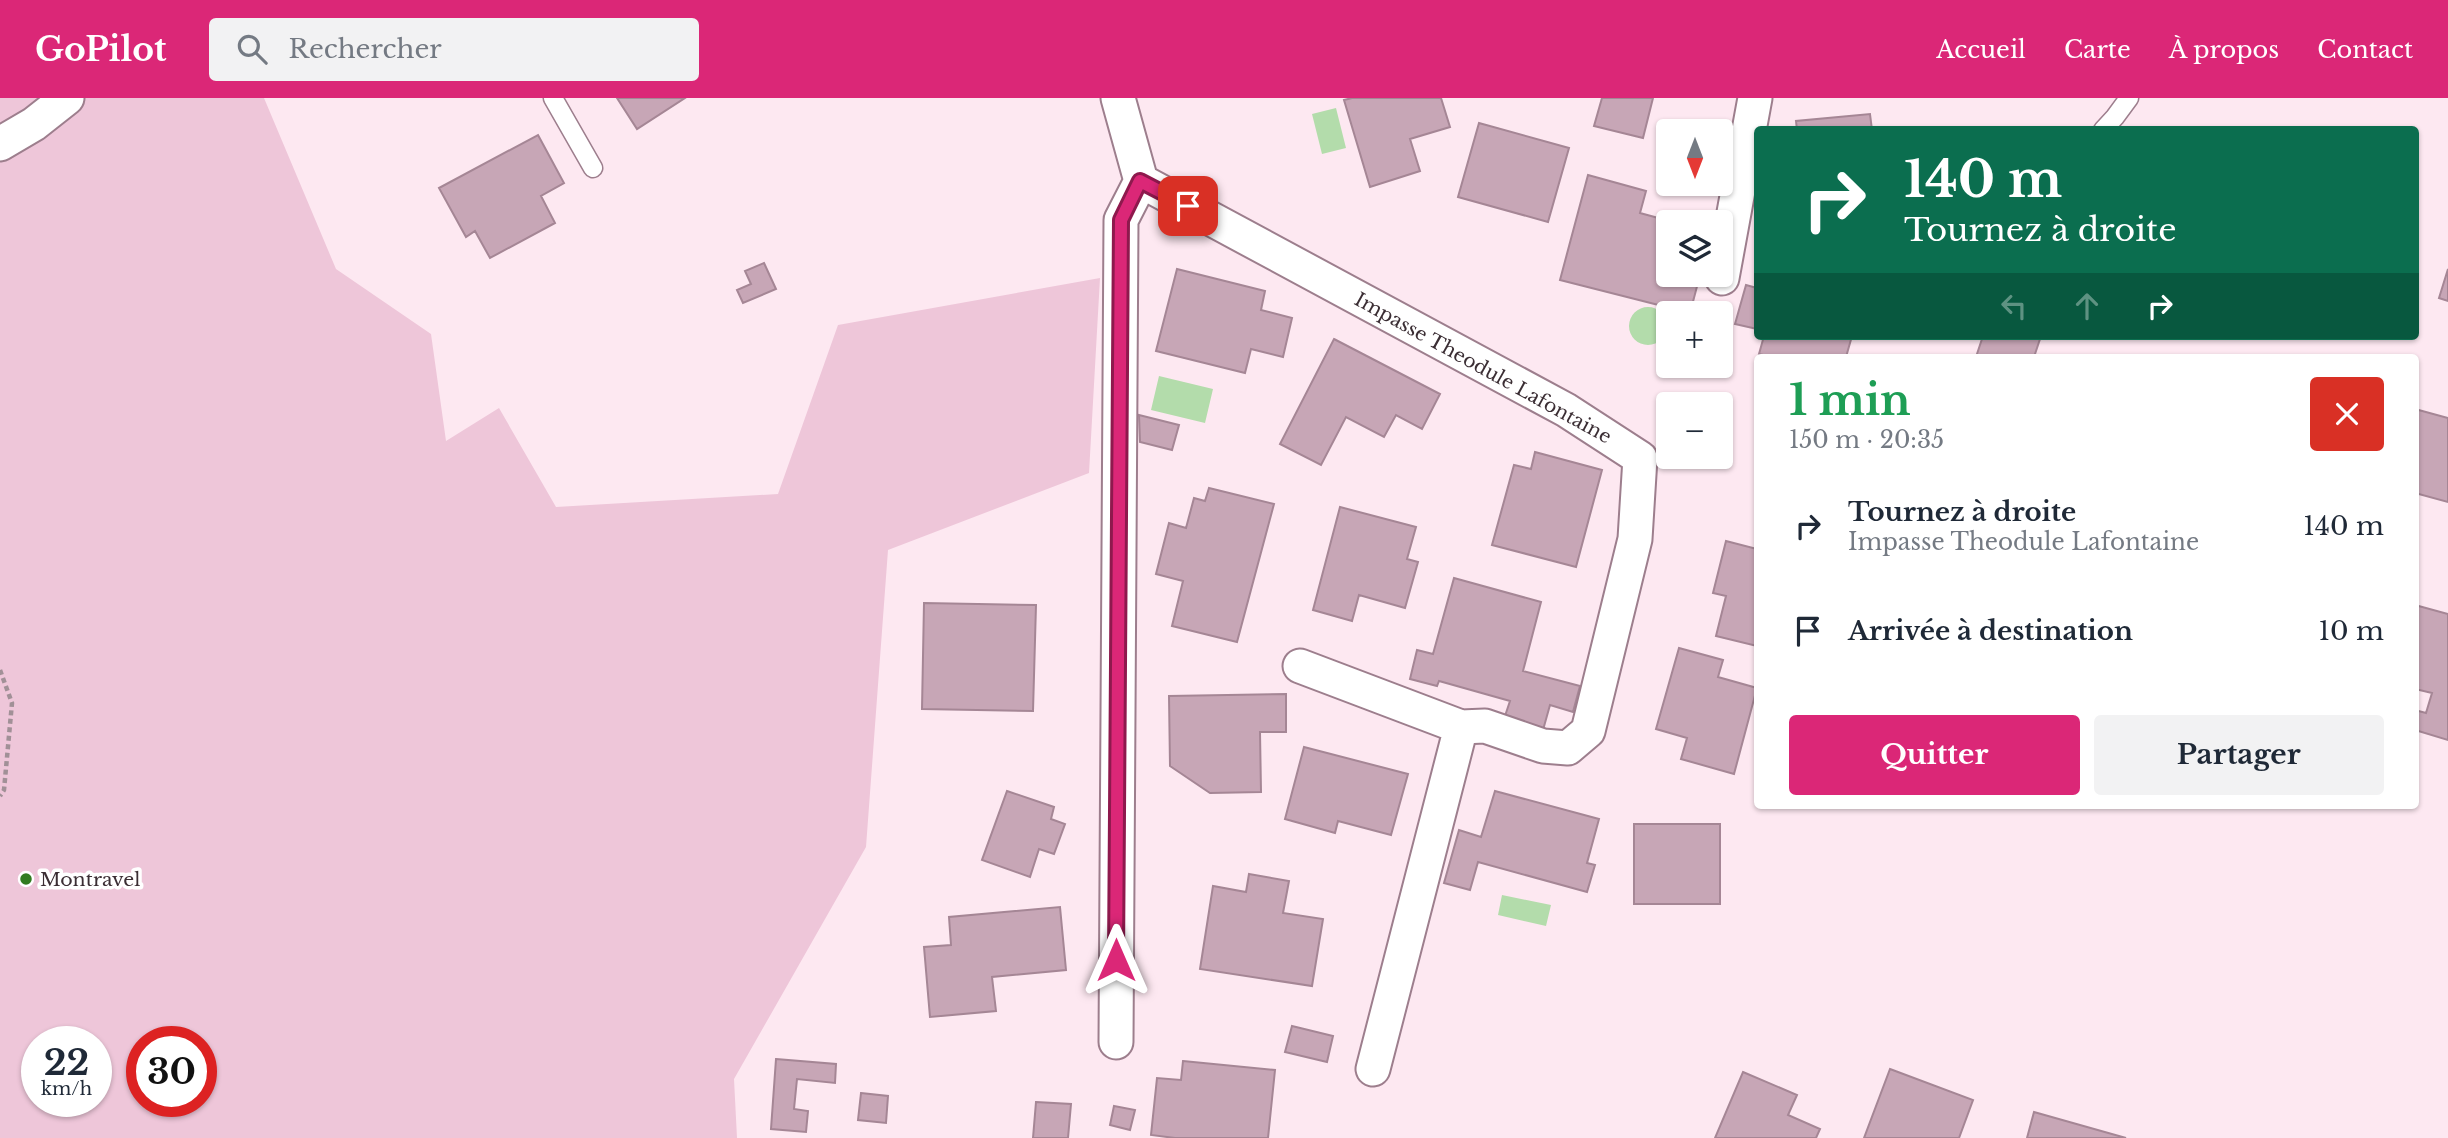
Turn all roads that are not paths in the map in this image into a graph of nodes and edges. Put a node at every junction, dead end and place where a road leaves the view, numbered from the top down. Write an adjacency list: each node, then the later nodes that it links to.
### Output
1 (67, 98): 7 (street)
2 (553, 98): 8 (lane)
3 (1118, 98): 9 (street)
4 (1755, 98): 10 (street)
5 (2129, 98): 6 (lane)
6 (2107, 126)
7 (0, 144)
8 (593, 168)
9 (1140, 181): 12 (street, Impasse Theodule Lafontaine); 13 (street)
10 (1733, 218)
11 (1300, 666): 12 (street, Impasse Theodule Lafontaine)
12 (1461, 727): 14 (street)
13 (1116, 1042)
14 (1373, 1069)

